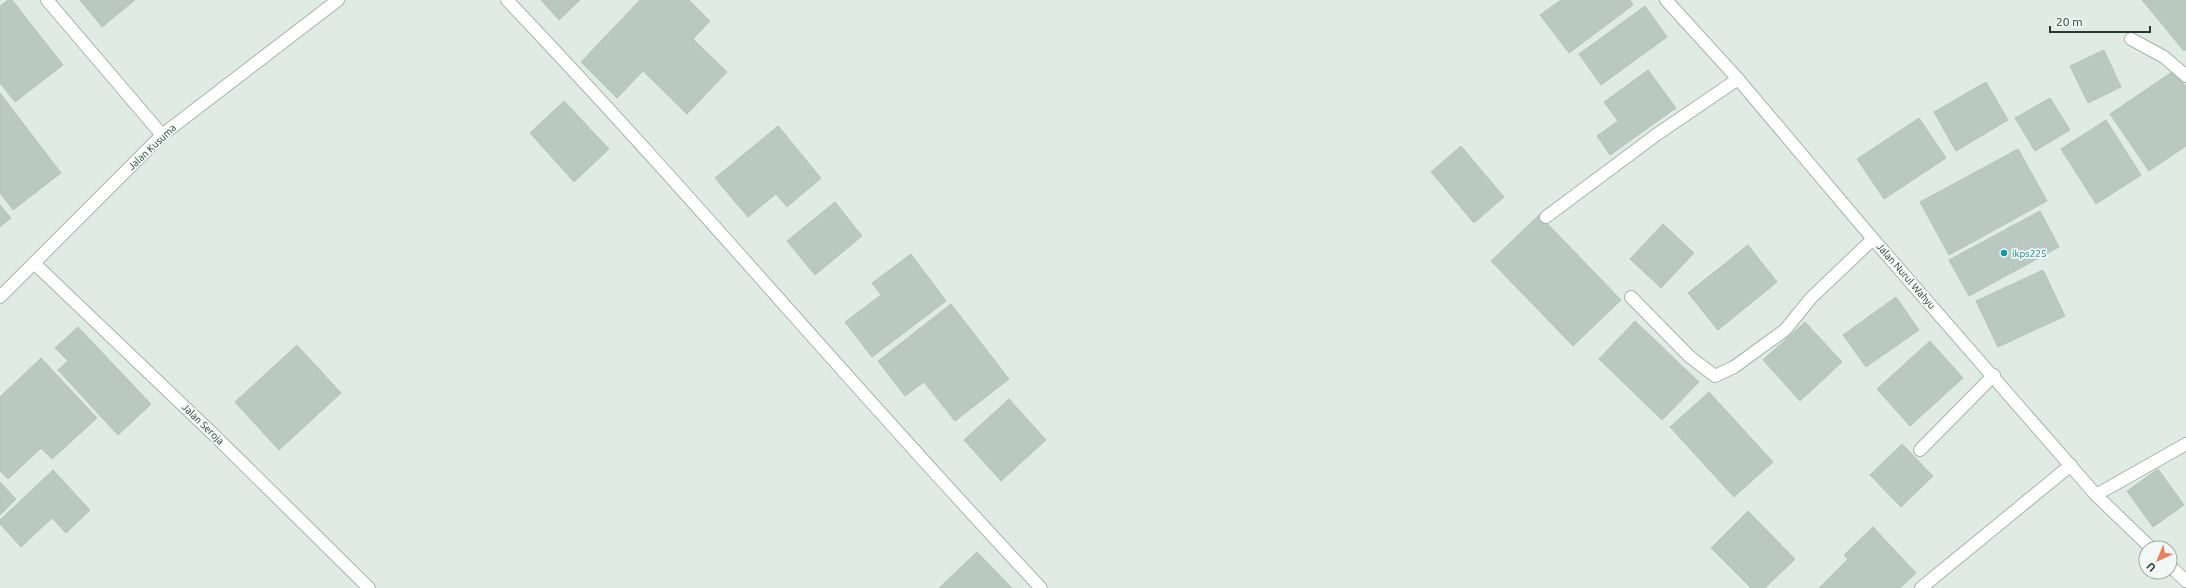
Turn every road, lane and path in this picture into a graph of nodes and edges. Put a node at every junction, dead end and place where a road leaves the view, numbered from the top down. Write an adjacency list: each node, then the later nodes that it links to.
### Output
1 (47, 0): 8 (street)
2 (338, 0): 8 (street, Jalan Kusuma)
3 (507, 0): 23 (street)
4 (1666, 0): 7 (street, Jalan Nurul Wahyu)
5 (2131, 39): 6 (street)
6 (2186, 76)
7 (1738, 79): 9 (street); 10 (street, Jalan Nurul Wahyu)
8 (162, 135): 11 (street, Jalan Kusuma)
9 (1546, 217)
10 (1873, 239): 13 (street); 14 (street, Jalan Nurul Wahyu)
11 (34, 263): 12 (street, Jalan Kusuma); 22 (street, Jalan Seroja)
12 (0, 297)
13 (1631, 297)
14 (1994, 375): 16 (street); 17 (street, Jalan Nurul Wahyu)
15 (2186, 444): 18 (street)
16 (1920, 450)
17 (2071, 465): 18 (street, Jalan Nurul Wahyu); 24 (street)
18 (2096, 495): 19 (street, Jalan Nurul Wahyu)
19 (2143, 540)
20 (2178, 574): 21 (street)
21 (2186, 581)
22 (370, 588)
23 (1041, 588)
24 (1921, 588)

